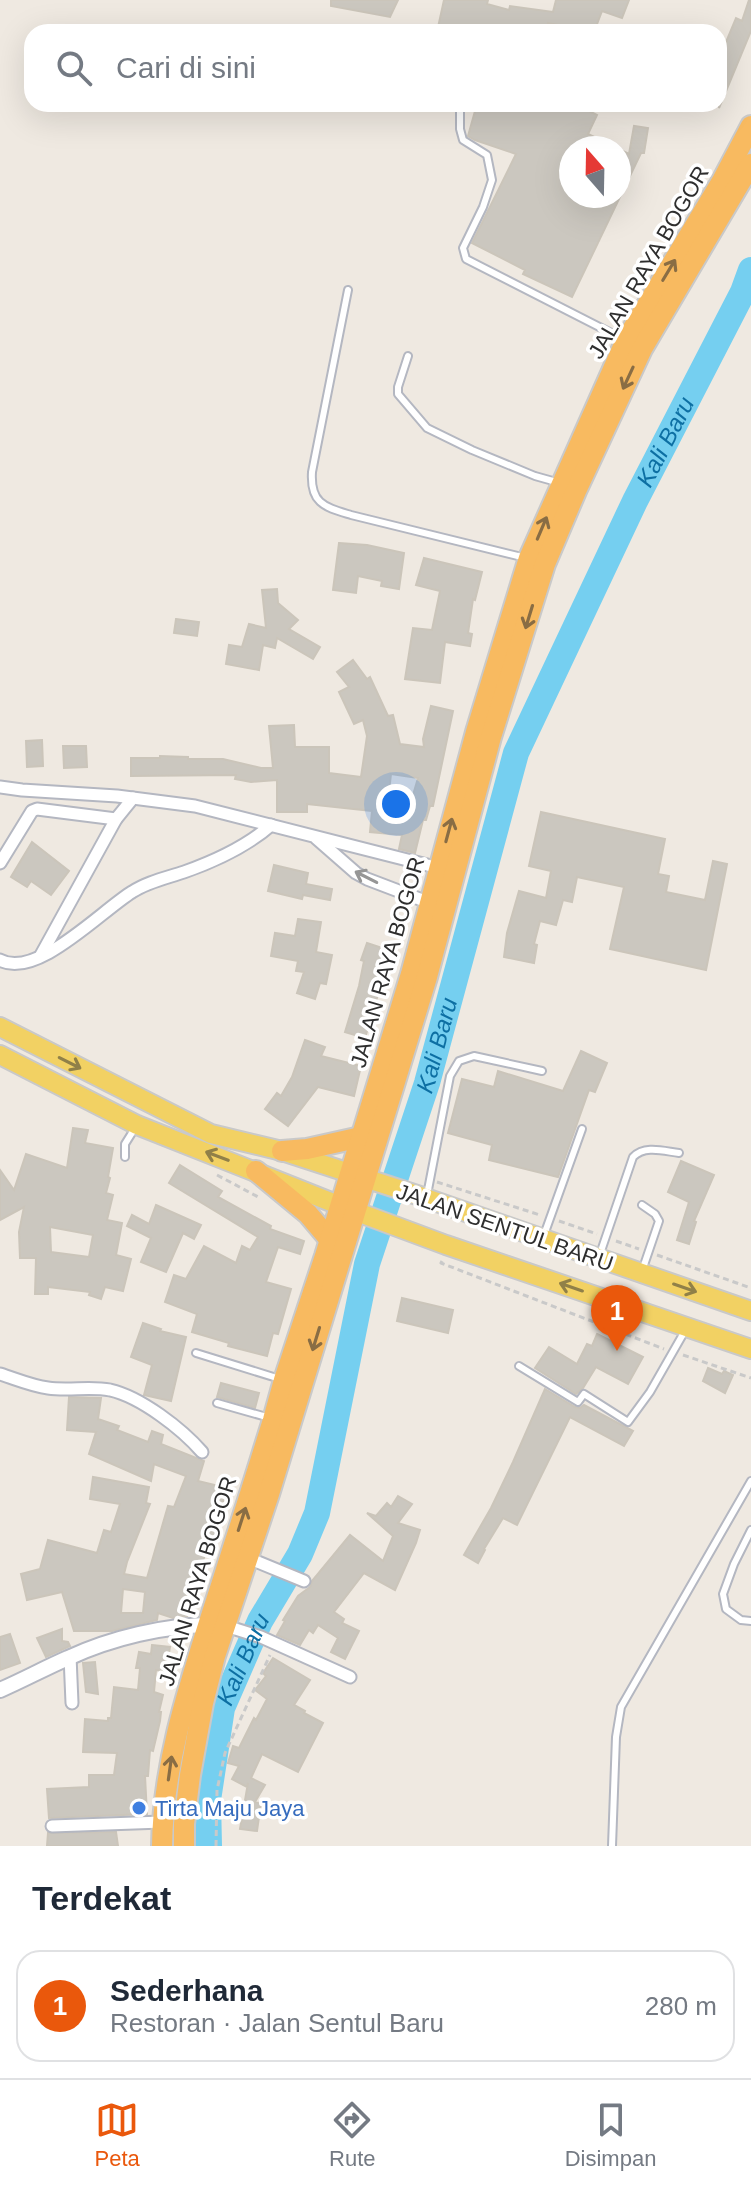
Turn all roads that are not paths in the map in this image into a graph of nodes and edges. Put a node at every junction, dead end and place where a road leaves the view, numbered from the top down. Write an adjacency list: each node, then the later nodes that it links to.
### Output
1 (460, 112): 5 (lane)
2 (751, 126): 5 (highway, JALAN RAYA BOGOR, one-way to 2)
3 (751, 164): 5 (highway, JALAN RAYA BOGOR)
4 (348, 290): 8 (lane)
5 (634, 345): 7 (highway, JALAN RAYA BOGOR); 11 (highway, JALAN RAYA BOGOR, one-way to 11)
6 (408, 356): 7 (lane)
7 (561, 483): 8 (highway, JALAN RAYA BOGOR, one-way to 7)
8 (529, 558): 11 (highway, JALAN RAYA BOGOR)
9 (0, 787): 10 (street)
10 (133, 798): 12 (street); 13 (street)
11 (465, 802): 16 (highway, JALAN RAYA BOGOR, one-way to 11); 30 (highway, JALAN RAYA BOGOR)
12 (116, 819): 15 (street); 18 (street)
13 (271, 825): 14 (street); 18 (street)
14 (312, 835): 16 (street); 17 (street, one-way to 14)
15 (0, 863)
16 (439, 868): 17 (highway, JALAN RAYA BOGOR)
17 (430, 903): 25 (highway, JALAN RAYA BOGOR)
18 (41, 956): 19 (street)
19 (0, 960)
20 (0, 1027): 26 (main road, JALAN SENTUL BARU, one-way to 26)
21 (0, 1055): 23 (main road, JALAN SENTUL BARU)
22 (542, 1071): 31 (lane)
23 (137, 1125): 28 (lane); 29 (main road, JALAN SENTUL BARU, one-way to 23)
24 (582, 1129): 34 (lane)
25 (361, 1137): 26 (highway); 30 (highway, JALAN RAYA BOGOR)
26 (282, 1151): 30 (main road, JALAN SENTUL BARU)
27 (679, 1153): 36 (lane)
28 (125, 1157)
29 (256, 1171): 33 (main road, JALAN SENTUL BARU); 35 (highway)
30 (365, 1179): 31 (main road, JALAN SENTUL BARU); 33 (highway, JALAN RAYA BOGOR)
31 (424, 1192): 34 (main road, JALAN SENTUL BARU)
32 (642, 1205): 37 (lane)
33 (353, 1211): 35 (highway, JALAN RAYA BOGOR); 39 (main road, JALAN SENTUL BARU, one-way to 33); 50 (highway, JALAN RAYA BOGOR, one-way to 50)
34 (543, 1239): 36 (main road, JALAN SENTUL BARU)
35 (330, 1240): 44 (highway, JALAN RAYA BOGOR)
36 (598, 1259): 37 (main road, JALAN SENTUL BARU)
37 (642, 1273): 38 (main road, JALAN SENTUL BARU, one-way to 38)
38 (751, 1311)
39 (688, 1326): 40 (main road, JALAN SENTUL BARU); 42 (lane)
40 (751, 1349)
41 (196, 1353): 44 (lane)
42 (519, 1366)
43 (0, 1374): 47 (street)
44 (284, 1380): 46 (highway, JALAN RAYA BOGOR)
45 (217, 1403): 46 (lane)
46 (273, 1420): 53 (highway, JALAN RAYA BOGOR, one-way to 46)
47 (202, 1452)
48 (751, 1481): 62 (lane)
49 (751, 1530): 52 (lane)
50 (255, 1561): 51 (street); 53 (highway, JALAN RAYA BOGOR)
51 (299, 1579)
52 (751, 1621)
53 (224, 1627): 54 (street); 55 (street); 58 (highway, JALAN RAYA BOGOR, one-way to 53); 61 (highway, JALAN RAYA BOGOR)
54 (70, 1656): 56 (street); 57 (street)
55 (350, 1677)
56 (0, 1690)
57 (72, 1703)
58 (162, 1822): 59 (street); 60 (highway, JALAN RAYA BOGOR)
59 (52, 1826)
60 (162, 1846)
61 (184, 1846)
62 (612, 1846)

